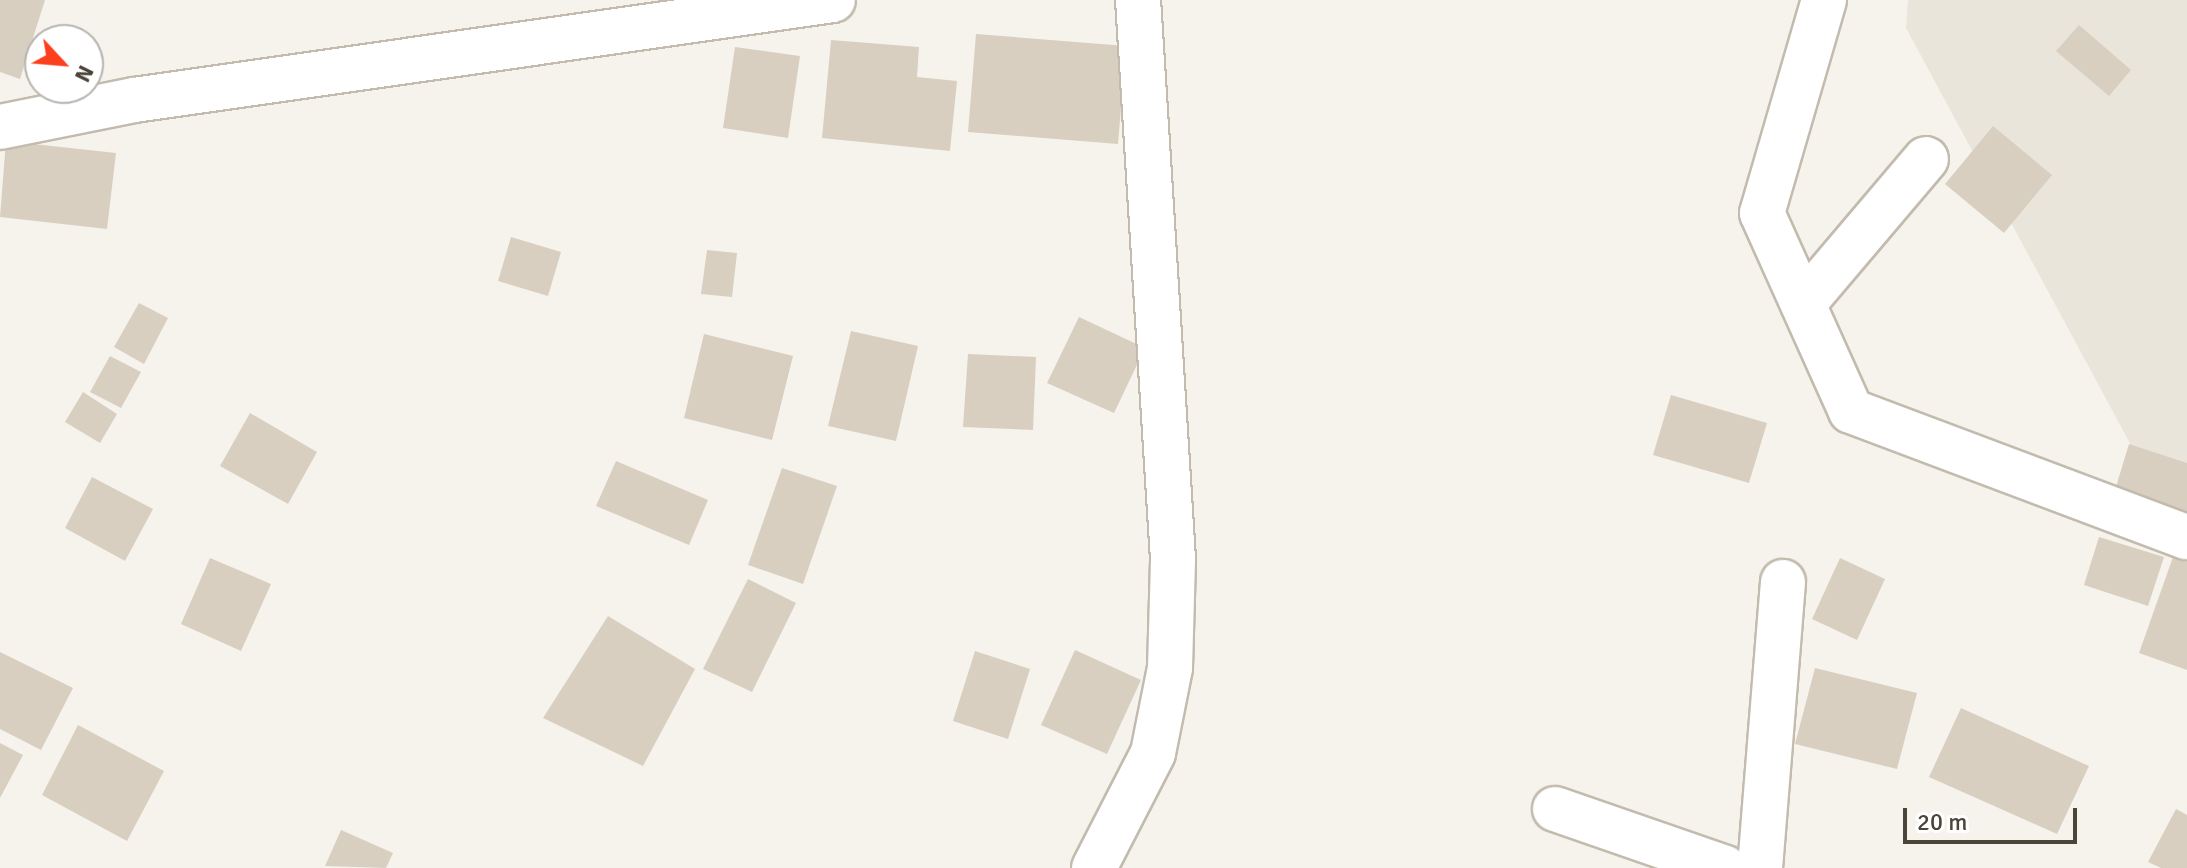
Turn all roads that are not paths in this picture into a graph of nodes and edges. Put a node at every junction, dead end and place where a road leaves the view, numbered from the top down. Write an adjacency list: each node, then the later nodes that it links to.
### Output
1 (833, 0): 4 (street)
2 (1138, 0): 10 (street)
3 (1824, 0): 6 (street)
4 (0, 127)
5 (1926, 159): 6 (street)
6 (1803, 304): 7 (street)
7 (2187, 537)
8 (1783, 582): 12 (street)
9 (1555, 809): 11 (street)
10 (1094, 868)
11 (1725, 868)
12 (1760, 868)

